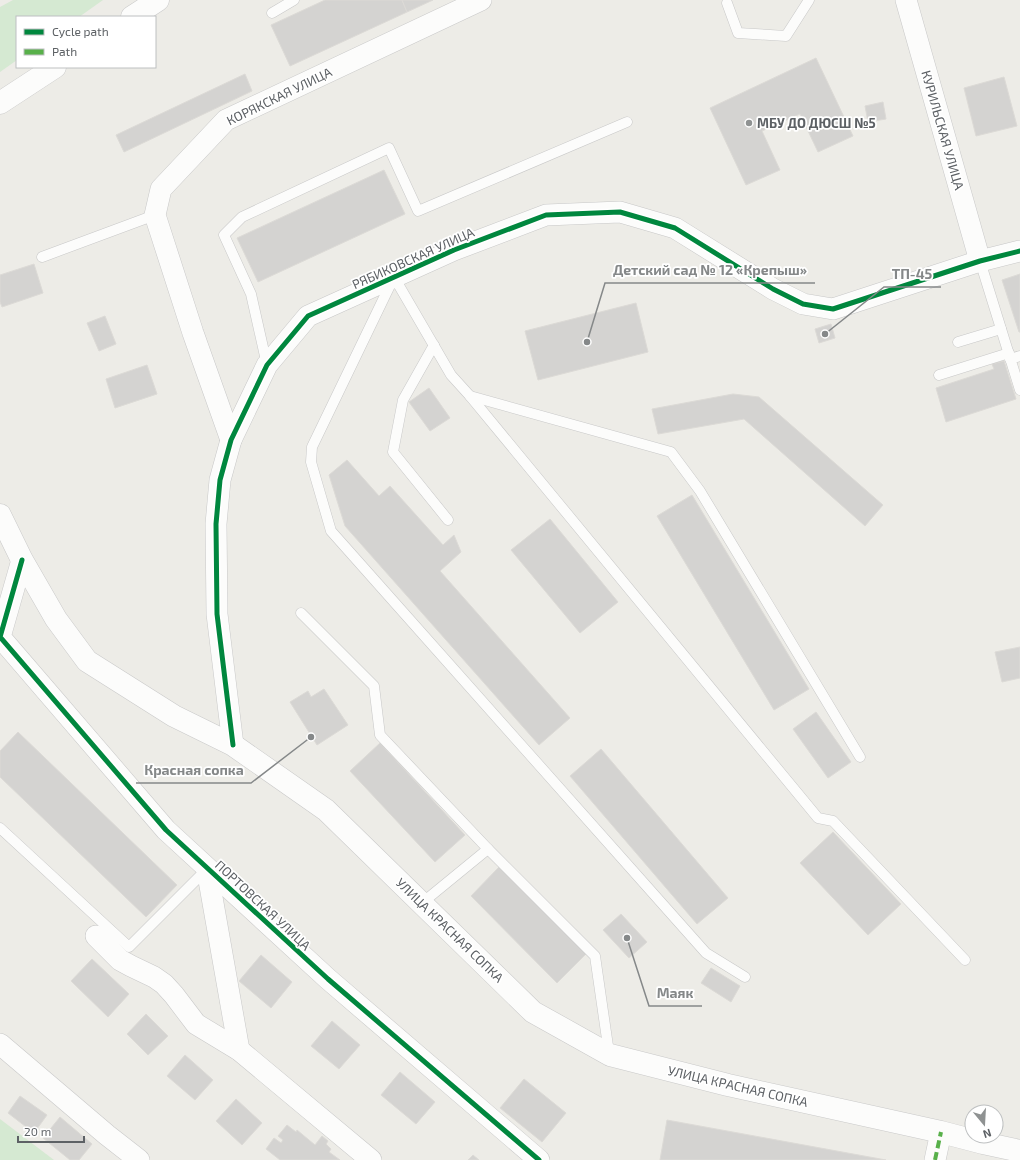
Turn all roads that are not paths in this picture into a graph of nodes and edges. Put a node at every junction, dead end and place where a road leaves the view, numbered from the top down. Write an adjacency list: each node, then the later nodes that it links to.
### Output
1 (158, 0): 8 (main road)
2 (294, 0): 7 (lane)
3 (481, 0): 12 (street, КОРЯКСКАЯ УЛИЦА)
4 (809, 0): 6 (lane)
5 (906, 0): 15 (street, КУРИЛЬСКАЯ УЛИЦА)
6 (727, 3)
7 (272, 13)
8 (134, 16)
9 (53, 68): 10 (main road)
10 (0, 103)
11 (627, 122): 21 (lane)
12 (155, 215): 14 (lane); 25 (street)
13 (1020, 251): 15 (street, РЯБИКОВСКАЯ УЛИЦА)
14 (42, 257)
15 (980, 261): 16 (street, РЯБИКОВСКАЯ УЛИЦА); 17 (lane)
16 (394, 277): 19 (lane); 21 (street, РЯБИКОВСКАЯ УЛИЦА); 39 (lane)
17 (1001, 329): 18 (lane); 20 (lane)
18 (958, 342)
19 (434, 345): 24 (lane); 27 (lane)
20 (1013, 356): 22 (lane); 23 (lane)
21 (267, 365): 25 (street, РЯБИКОВСКАЯ УЛИЦА)
22 (939, 375)
23 (1020, 390)
24 (470, 396): 32 (lane); 38 (lane)
25 (231, 440): 31 (street, РЯБИКОВСКАЯ УЛИЦА)
26 (0, 515): 28 (main road, УЛИЦА КРАСНАЯ СОПКА)
27 (448, 520)
28 (22, 560): 30 (street); 31 (main road, УЛИЦА КРАСНАЯ СОПКА)
29 (301, 614): 34 (lane)
30 (0, 638): 35 (street, ПОРТОВСКАЯ УЛИЦА)
31 (233, 745): 36 (main road, УЛИЦА КРАСНАЯ СОПКА)
32 (860, 757)
33 (0, 828): 35 (lane)
34 (488, 849): 36 (lane); 42 (lane)
35 (208, 869): 41 (street); 47 (street, ПОРТОВСКАЯ УЛИЦА)
36 (422, 903): 42 (main road, УЛИЦА КРАСНАЯ СОПКА)
37 (96, 936): 41 (street)
38 (965, 960)
39 (745, 977)
40 (0, 1044): 45 (street)
41 (239, 1050): 46 (street)
42 (610, 1055): 43 (main road, УЛИЦА КРАСНАЯ СОПКА)
43 (942, 1132): 44 (main road, УЛИЦА КРАСНАЯ СОПКА); 48 (street)
44 (1020, 1151)
45 (139, 1160)
46 (370, 1160)
47 (539, 1160)
48 (935, 1160)

